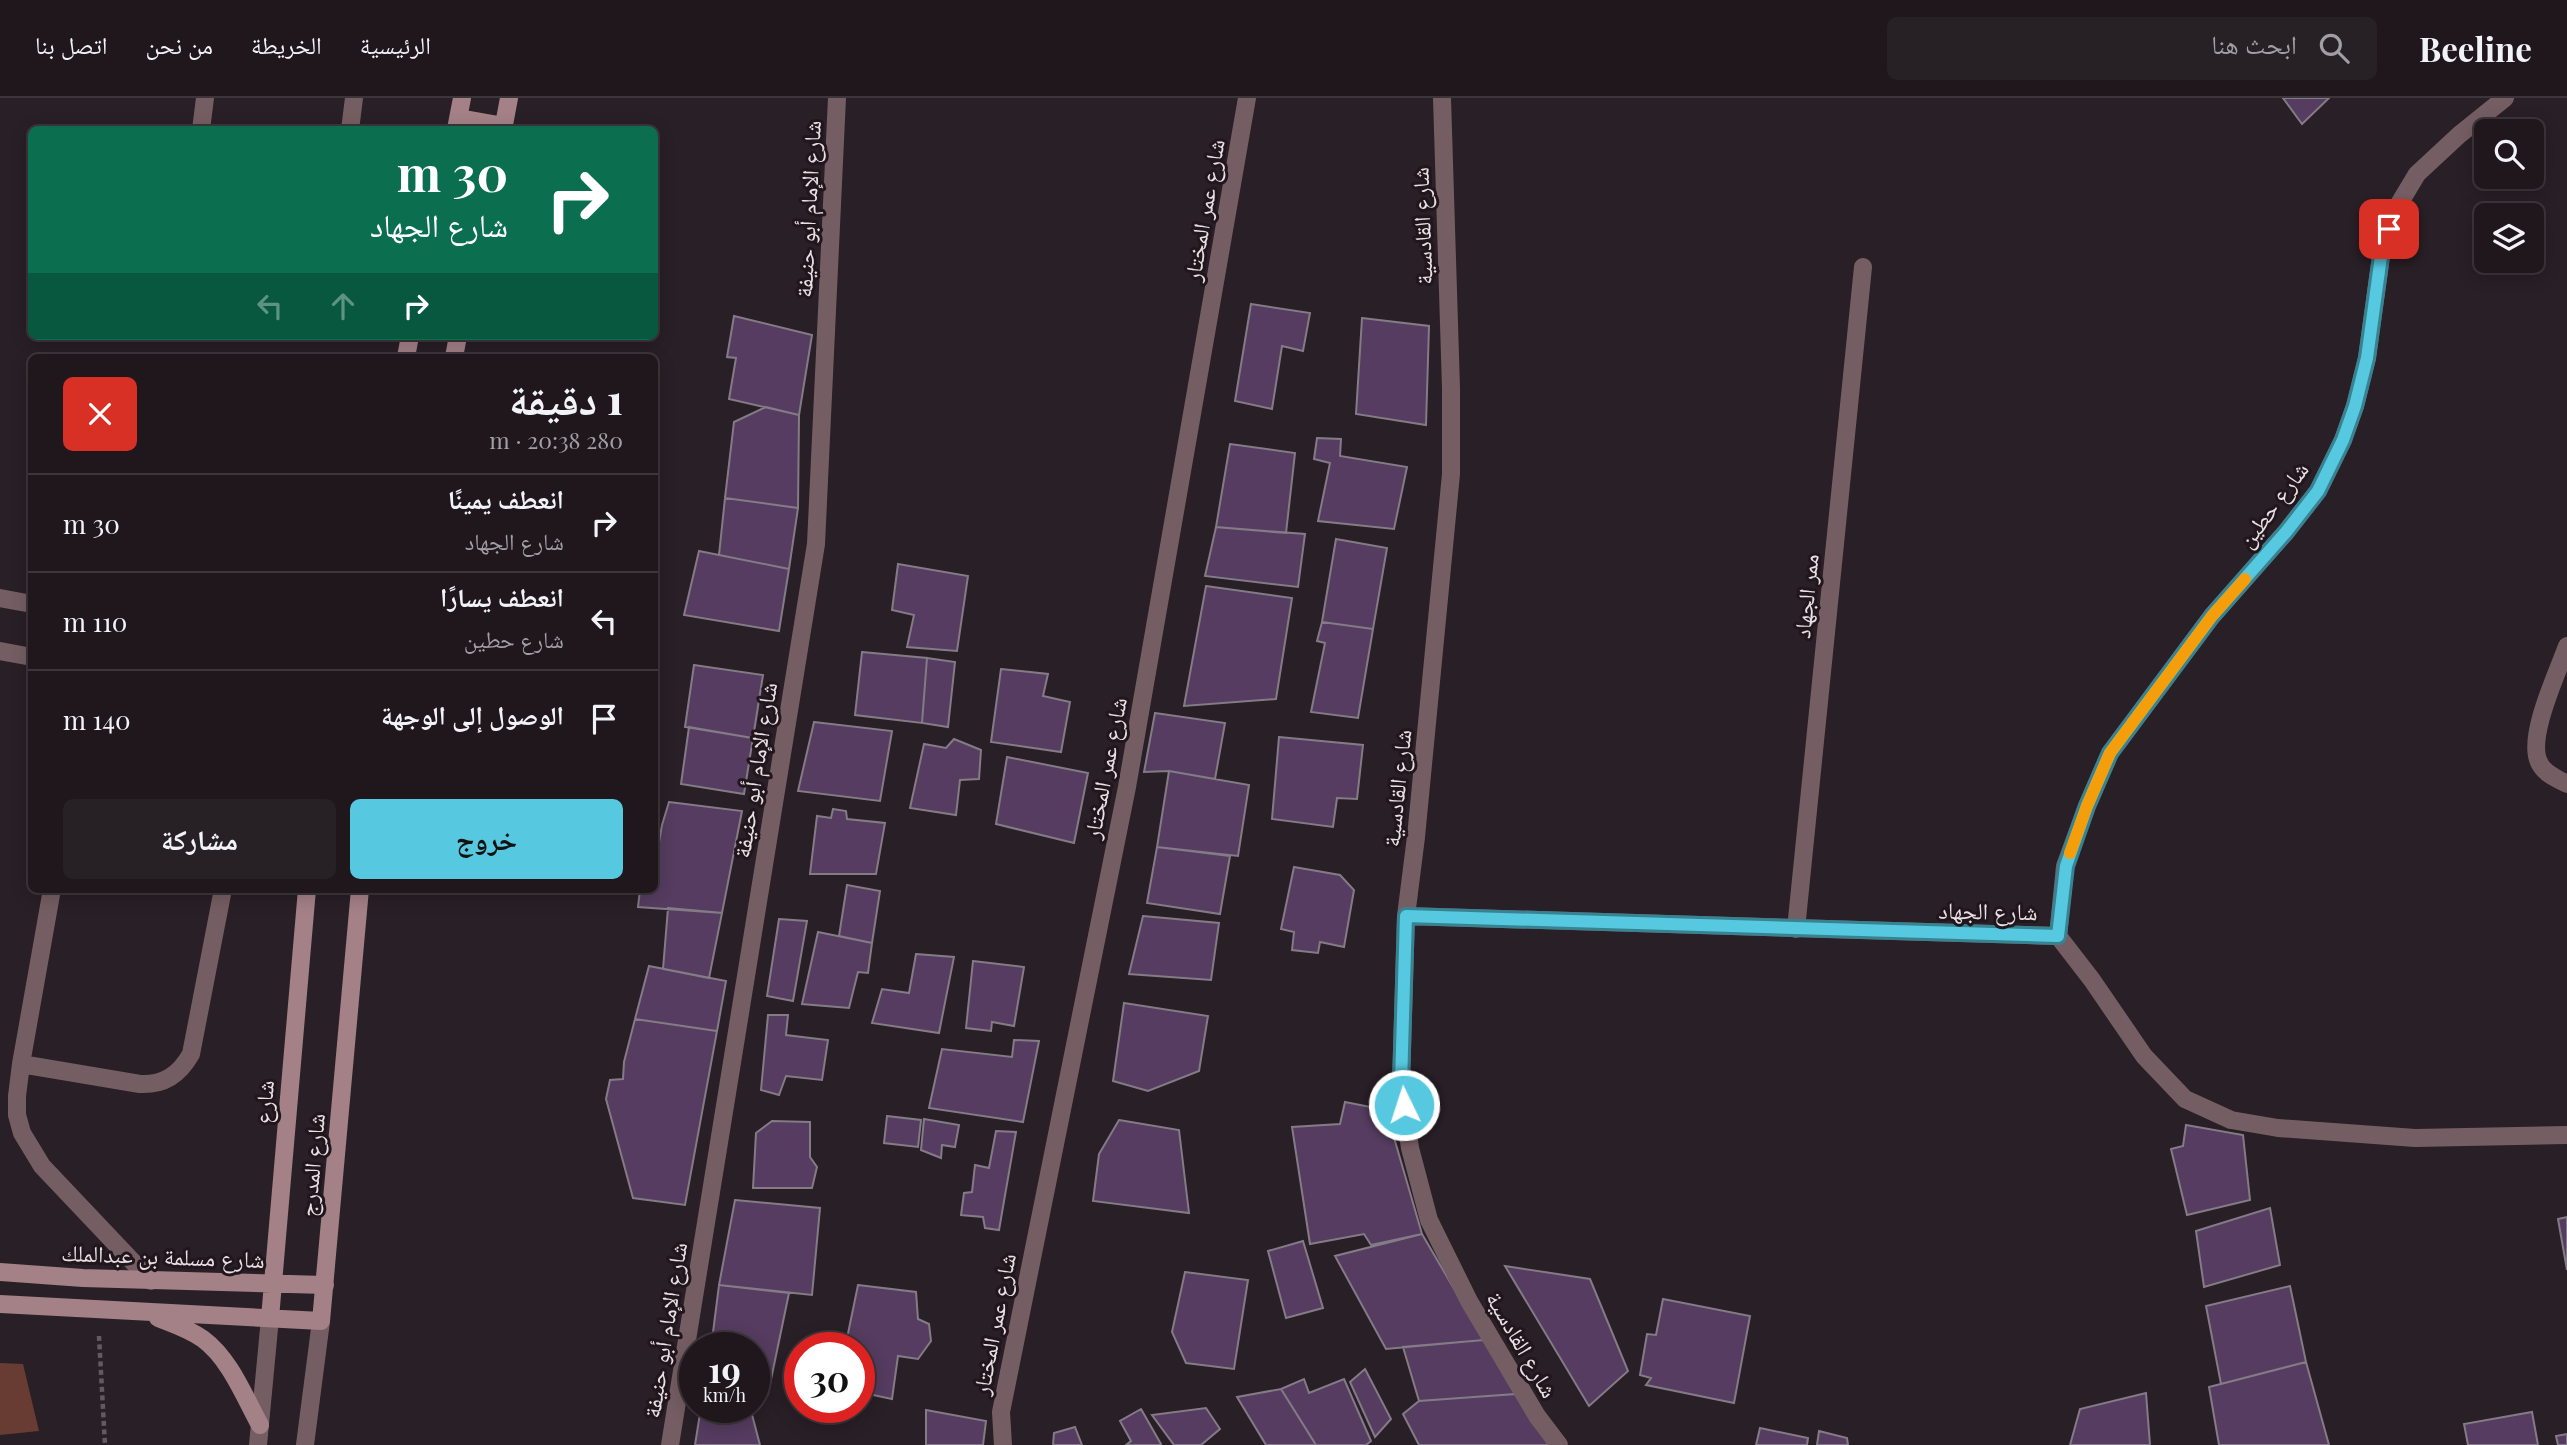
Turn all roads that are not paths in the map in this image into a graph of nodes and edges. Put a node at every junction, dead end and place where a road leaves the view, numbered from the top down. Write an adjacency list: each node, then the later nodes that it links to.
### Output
1 (205, 98): 10 (street)
2 (354, 98): 11 (street)
3 (463, 98): 9 (main road)
4 (509, 98): 13 (main road)
5 (837, 98): 41 (street, شارع الإمام أبو حنيفة)
6 (1247, 98): 42 (street, شارع عمر المختار)
7 (1442, 98): 25 (street, شارع القادسية)
8 (2505, 98): 27 (street, شارع حطين)
9 (458, 124): 12 (main road)
10 (202, 126)
11 (350, 126)
12 (481, 126)
13 (504, 126)
14 (1863, 267): 26 (street, ممر الجهاد)
15 (0, 598): 16 (street)
16 (28, 603)
17 (2567, 646): 20 (street)
18 (0, 651): 19 (street)
19 (28, 656)
20 (2567, 784)
21 (51, 893): 28 (street)
22 (222, 893): 28 (street)
23 (307, 893): 32 (main road, شارع)
24 (360, 893): 33 (main road, شارع المدرج)
25 (1406, 916): 26 (street, شارع الجهاد); 43 (street, شارع القادسية)
26 (1796, 929): 27 (street, شارع الجهاد)
27 (2058, 936): 29 (street, شارع الجهاد)
28 (21, 1064): 31 (street)
29 (2567, 1135)
30 (0, 1272): 31 (main road, شارع مسلمة بن عبدالملك)
31 (151, 1280): 32 (main road, شارع مسلمة بن عبدالملك)
32 (274, 1284): 33 (main road, شارع مسلمة بن عبدالملك); 36 (main road, شارع)
33 (325, 1285): 37 (main road, شارع المدرج)
34 (0, 1304): 35 (main road)
35 (145, 1313): 36 (main road); 38 (main road)
36 (270, 1318): 37 (main road); 38 (street)
37 (321, 1321): 40 (street, شارع المدرج)
38 (260, 1425): 39 (street)
39 (258, 1445)
40 (305, 1445)
41 (670, 1445)
42 (1003, 1445)
43 (1559, 1445)

